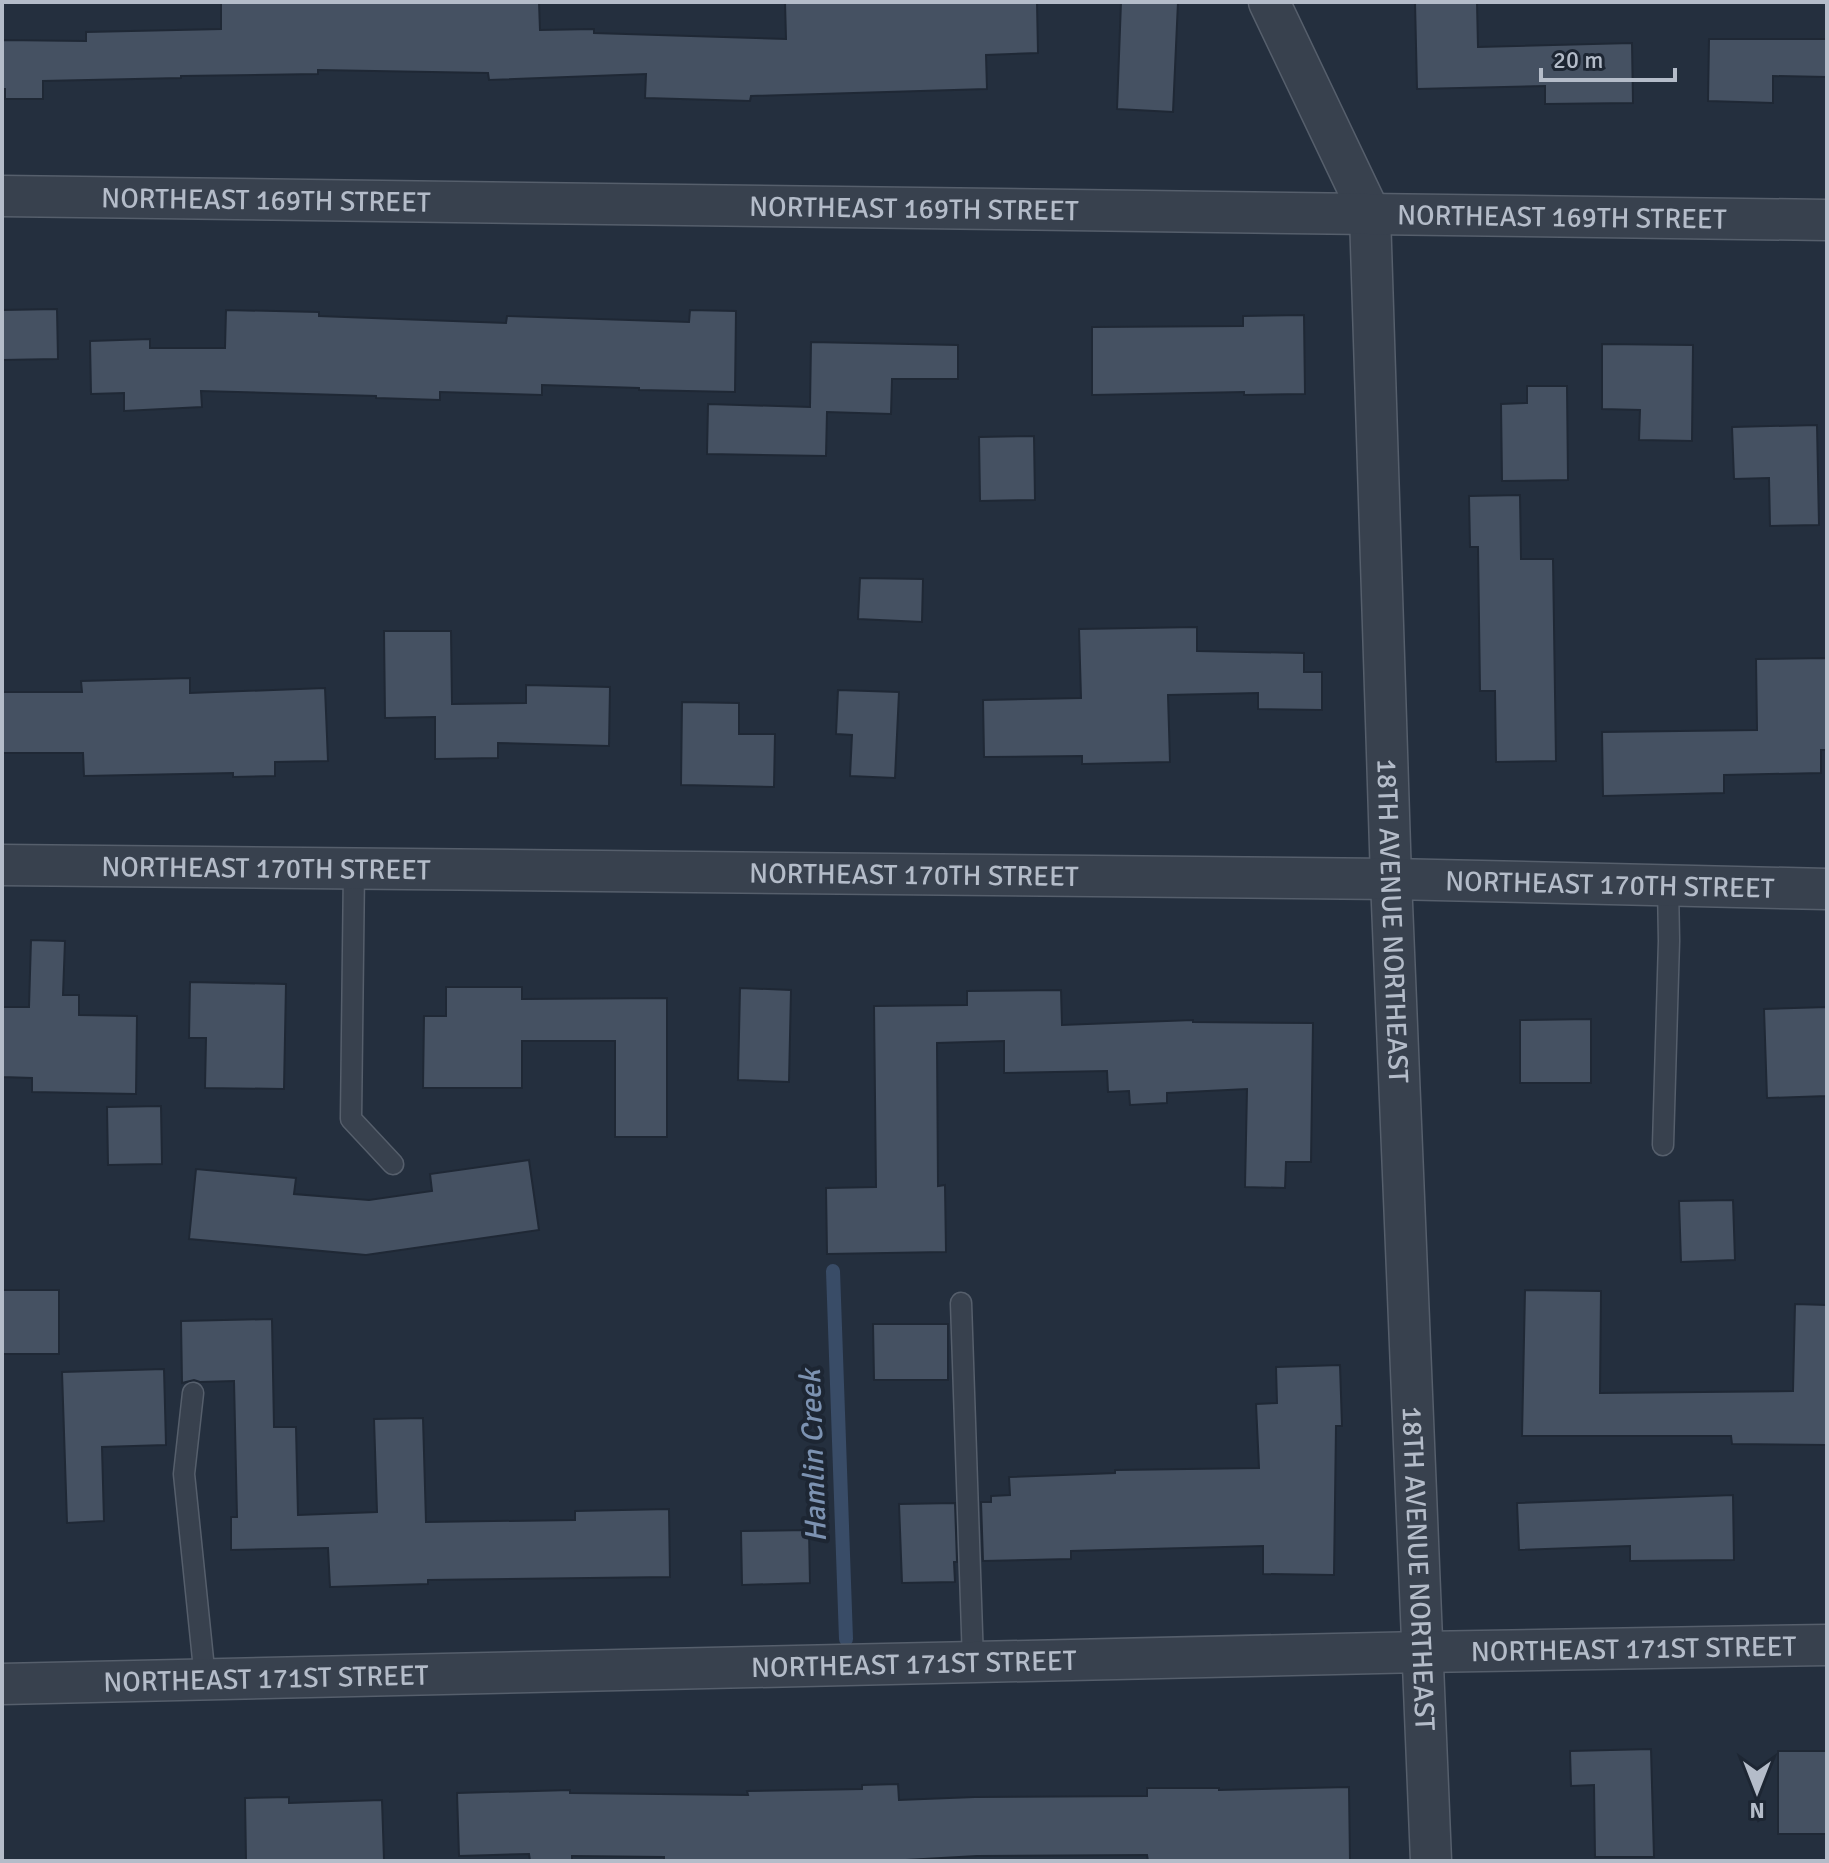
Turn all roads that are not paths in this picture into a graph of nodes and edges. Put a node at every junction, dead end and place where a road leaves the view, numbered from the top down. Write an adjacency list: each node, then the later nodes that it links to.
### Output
1 (1269, 2): 3 (street, 18TH AVENUE NORTHEAST)
2 (2, 196): 3 (street, NORTHEAST 169TH STREET)
3 (1370, 214): 4 (street, NORTHEAST 169TH STREET); 7 (street, 18TH AVENUE NORTHEAST)
4 (1827, 220)
5 (2, 865): 6 (street, NORTHEAST 170TH STREET)
6 (354, 868): 7 (street, NORTHEAST 170TH STREET); 11 (lane)
7 (1391, 879): 8 (street, NORTHEAST 170TH STREET); 15 (street, 18TH AVENUE NORTHEAST)
8 (1668, 885): 9 (street, NORTHEAST 170TH STREET); 10 (lane)
9 (1827, 889)
10 (1663, 1145)
11 (393, 1164)
12 (961, 1303): 16 (lane)
13 (193, 1393): 17 (lane)
14 (1827, 1645): 15 (street, NORTHEAST 171ST STREET)
15 (1422, 1652): 16 (street, NORTHEAST 171ST STREET); 19 (street, 18TH AVENUE NORTHEAST)
16 (973, 1662): 17 (street, NORTHEAST 171ST STREET)
17 (205, 1679): 18 (street, NORTHEAST 171ST STREET)
18 (2, 1684)
19 (1431, 1861)

